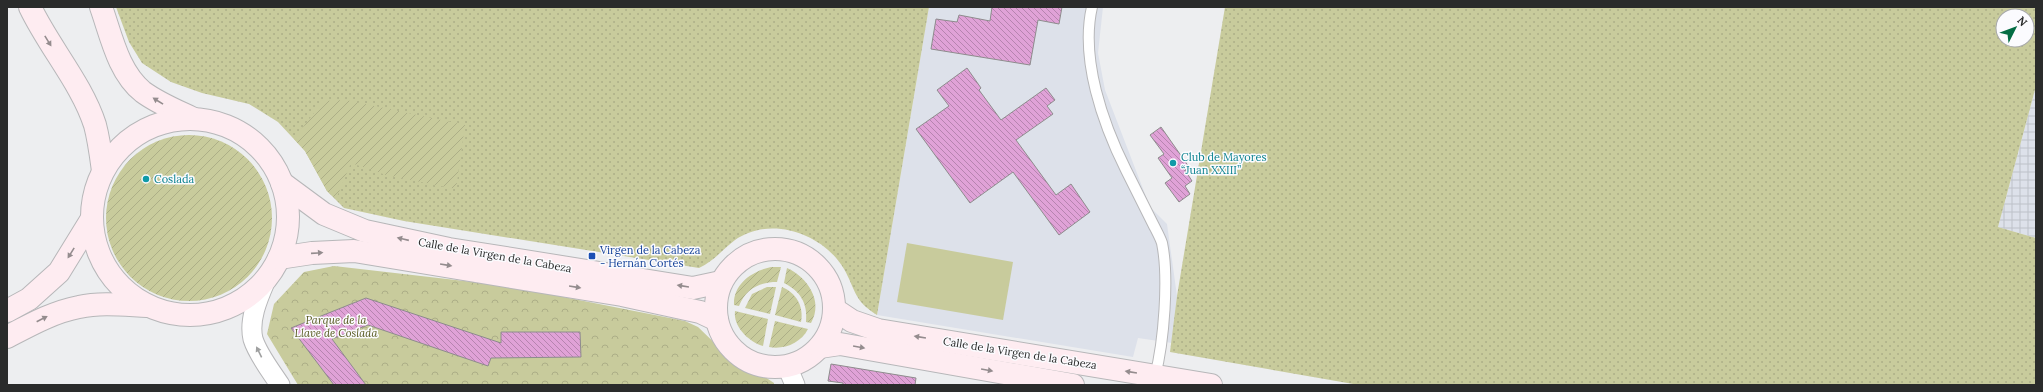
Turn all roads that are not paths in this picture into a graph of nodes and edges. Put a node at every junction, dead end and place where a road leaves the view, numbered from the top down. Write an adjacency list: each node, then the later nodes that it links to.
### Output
1 (30, 7): 5 (main road, one-way to 5)
2 (101, 7): 4 (main road, one-way to 2)
3 (1092, 7): 17 (lane)
4 (193, 118): 5 (main road); 6 (main road)
5 (103, 171): 7 (main road)
6 (282, 183): 8 (main road); 9 (main road, Calle de la Virgen de la Cabeza, one-way to 6)
7 (91, 220): 10 (main road); 12 (main road, one-way to 12)
8 (274, 267): 10 (main road); 13 (main road, Calle de la Virgen de la Cabeza, one-way to 13); 18 (street, one-way to 8)
9 (721, 282): 11 (main road); 13 (main road)
10 (149, 306): 14 (main road, one-way to 10)
11 (834, 309): 15 (main road); 17 (main road, Calle de la Virgen de la Cabeza, one-way to 11)
12 (7, 312)
13 (716, 320): 16 (main road)
14 (7, 337)
15 (820, 347): 16 (main road); 19 (main road, Calle de la Virgen de la Cabeza, one-way to 19)
16 (791, 375)
17 (1154, 380): 20 (main road, Calle de la Virgen de la Cabeza)
18 (280, 385)
19 (1072, 385)
20 (1211, 385)

